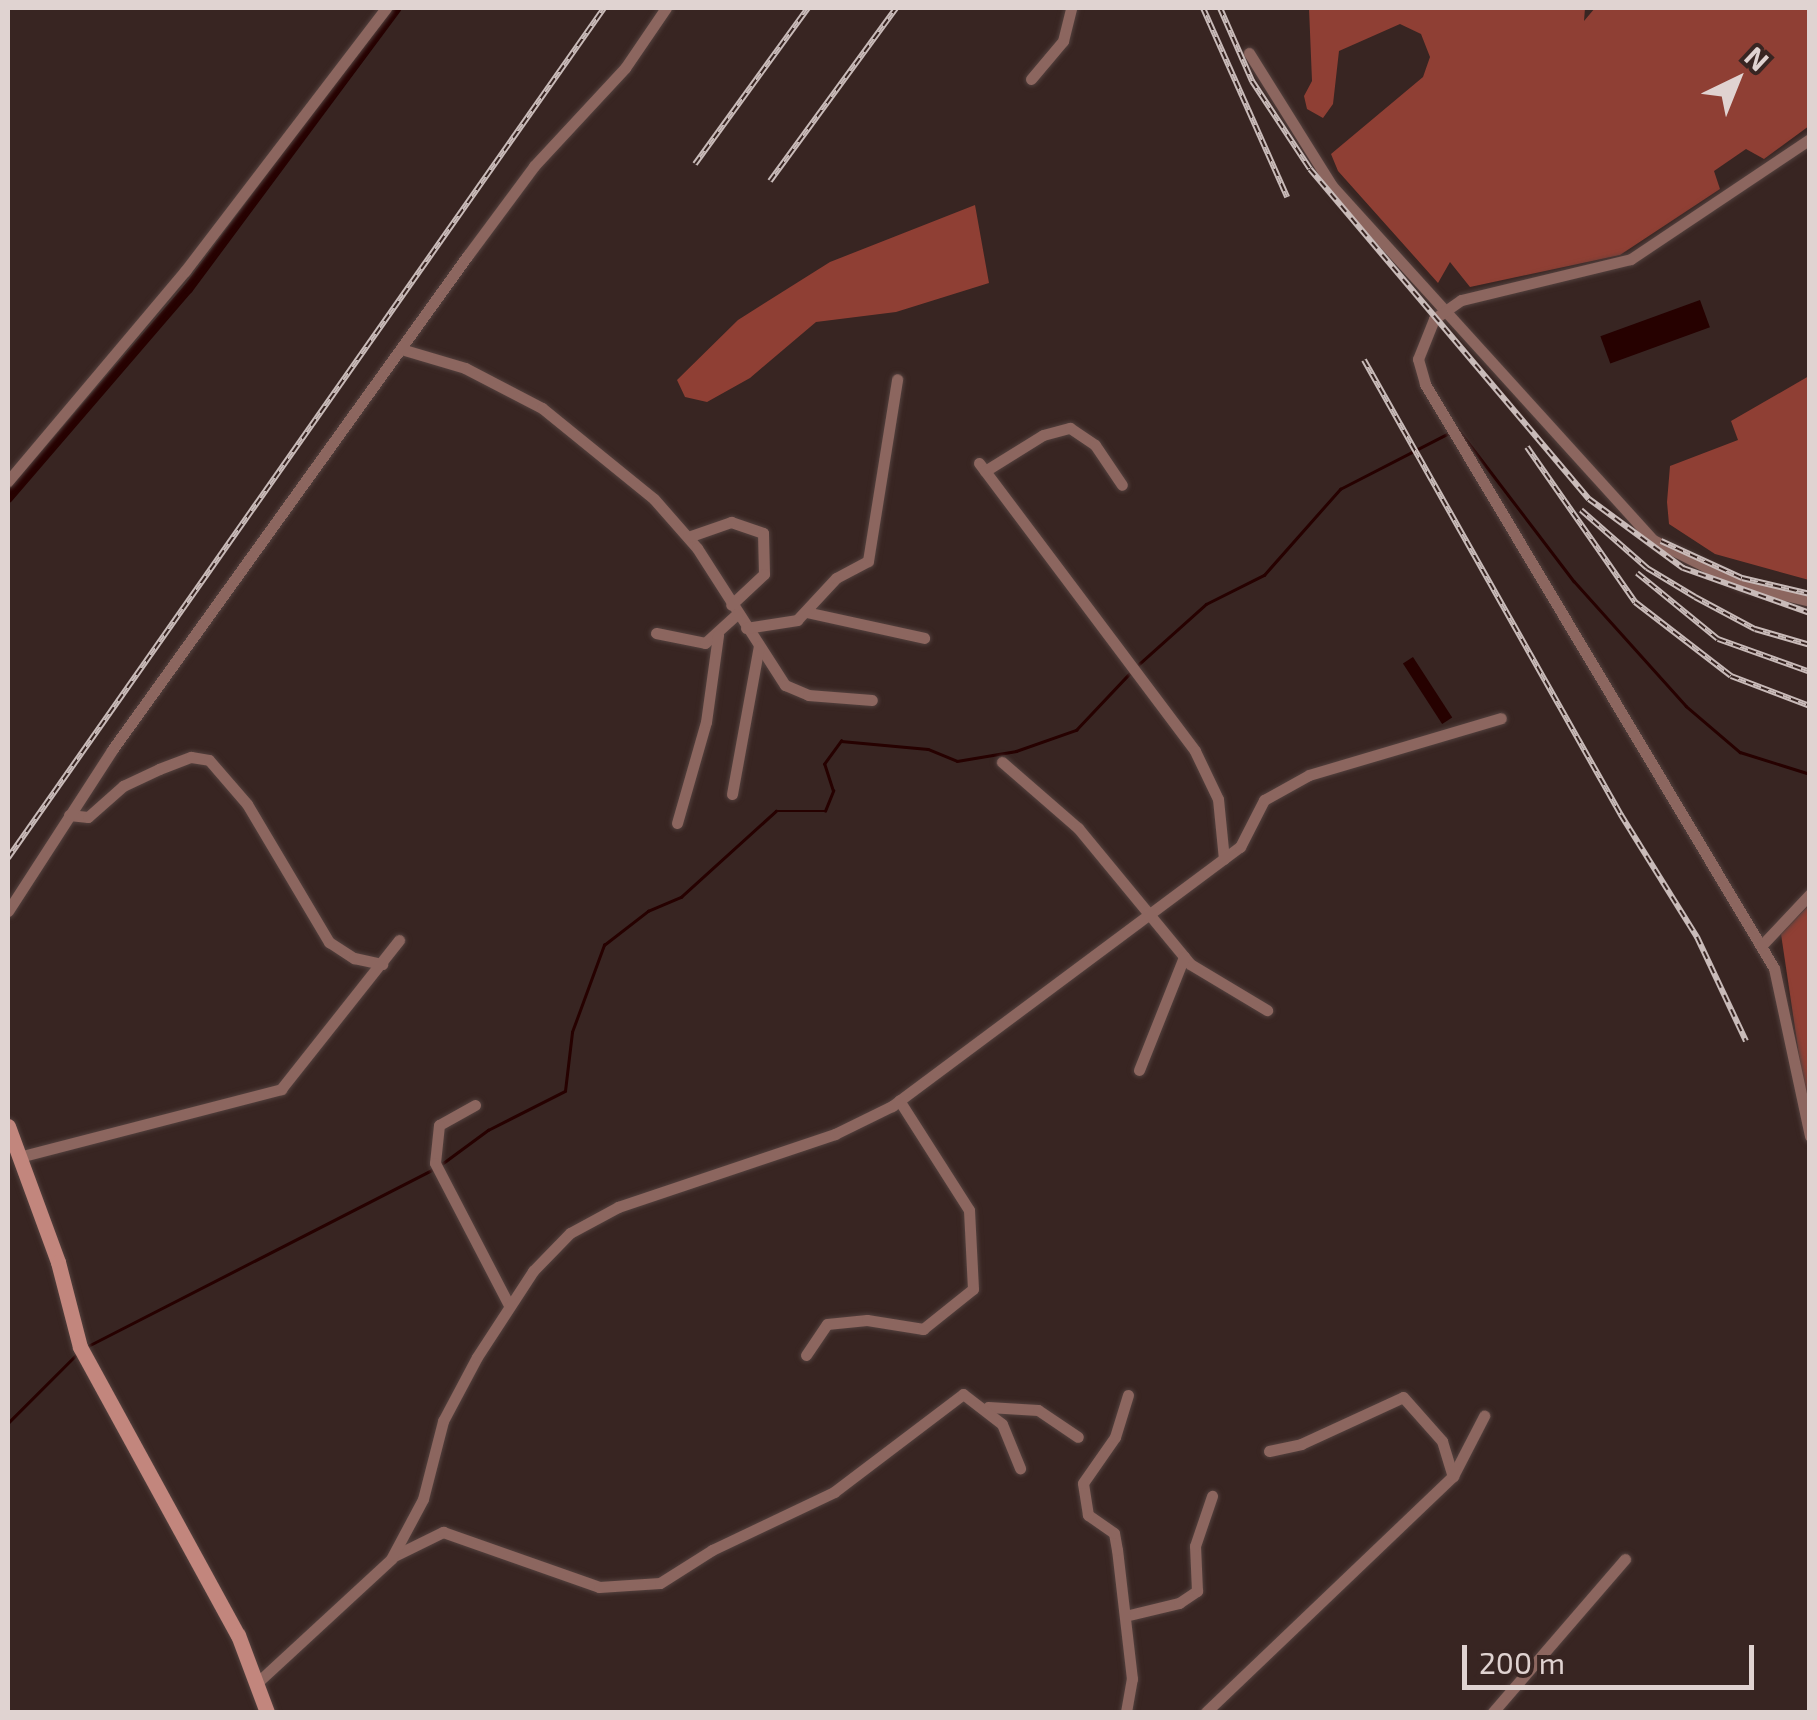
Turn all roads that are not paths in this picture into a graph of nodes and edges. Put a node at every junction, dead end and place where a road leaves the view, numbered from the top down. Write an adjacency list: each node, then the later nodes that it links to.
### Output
1 (386, 8): 10 (street)
2 (666, 8): 8 (street)
3 (1071, 8): 5 (street)
4 (1248, 53): 7 (street)
5 (1031, 79)
6 (1810, 139): 7 (street)
7 (1443, 310): 13 (street); 32 (street)
8 (401, 349): 12 (street); 25 (street)
9 (898, 379): 15 (street)
10 (8, 480)
11 (1122, 485): 27 (street)
12 (688, 537): 14 (street); 14 (street)
13 (1810, 601)
14 (734, 610): 16 (street); 18 (street)
15 (806, 612): 16 (street); 19 (street)
16 (746, 628): 20 (street)
17 (656, 633): 18 (street)
18 (718, 636): 26 (street)
19 (924, 638)
20 (759, 646): 21 (street); 24 (street)
21 (872, 700)
22 (1501, 718): 27 (street)
23 (1002, 762): 30 (street)
24 (732, 794)
25 (69, 815): 29 (street); 34 (street)
26 (677, 823)
27 (1224, 858): 30 (street)
28 (1810, 894): 32 (street)
29 (8, 911)
30 (1150, 914): 33 (street); 37 (street)
31 (399, 940): 34 (street)
32 (1762, 946): 40 (street)
33 (1184, 957): 35 (street); 36 (street)
34 (382, 964): 41 (street)
35 (1267, 1010)
36 (1139, 1070)
37 (899, 1100): 42 (street); 43 (street)
38 (474, 1105): 42 (street)
39 (8, 1126): 41 (main road)
40 (1810, 1136)
41 (19, 1157): 55 (main road)
42 (508, 1305): 52 (street)
43 (806, 1355)
44 (1128, 1395): 54 (street)
45 (988, 1407): 47 (street); 49 (street); 52 (street)
46 (1484, 1416): 50 (street)
47 (1078, 1437)
48 (1269, 1451): 50 (street)
49 (1020, 1468)
50 (1453, 1476): 58 (street)
51 (1212, 1496): 54 (street)
52 (391, 1559): 55 (street)
53 (1626, 1559): 59 (street)
54 (1125, 1616): 57 (street)
55 (259, 1681): 56 (main road)
56 (267, 1712)
57 (1126, 1712)
58 (1206, 1712)
59 (1492, 1712)

